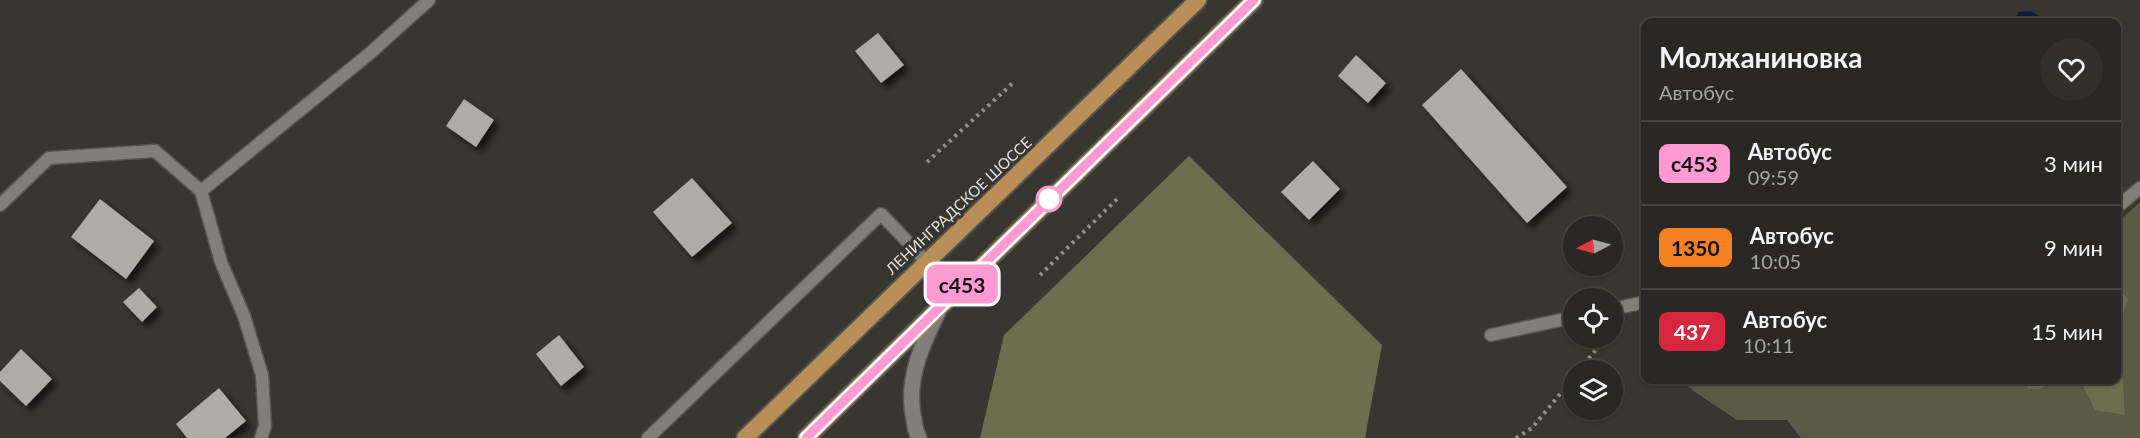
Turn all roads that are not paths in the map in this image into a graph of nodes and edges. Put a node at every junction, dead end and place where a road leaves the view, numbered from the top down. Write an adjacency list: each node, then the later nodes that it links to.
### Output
1 (429, 0): 5 (lane)
2 (1198, 0): 8 (highway, ЛЕНИНГРАДСКОЕ ШОССЕ)
3 (1254, 0): 10 (highway)
4 (2140, 188): 6 (lane)
5 (201, 191): 7 (lane); 14 (lane)
6 (2121, 204)
7 (0, 205)
8 (926, 261): 15 (lane); 16 (highway, ЛЕНИНГРАДСКОЕ ШОССЕ)
9 (1641, 303): 11 (lane)
10 (942, 305): 17 (highway); 18 (street)
11 (1623, 307)
12 (1563, 319): 13 (lane)
13 (1491, 334)
14 (261, 438)
15 (648, 438)
16 (745, 438)
17 (806, 438)
18 (919, 438)

